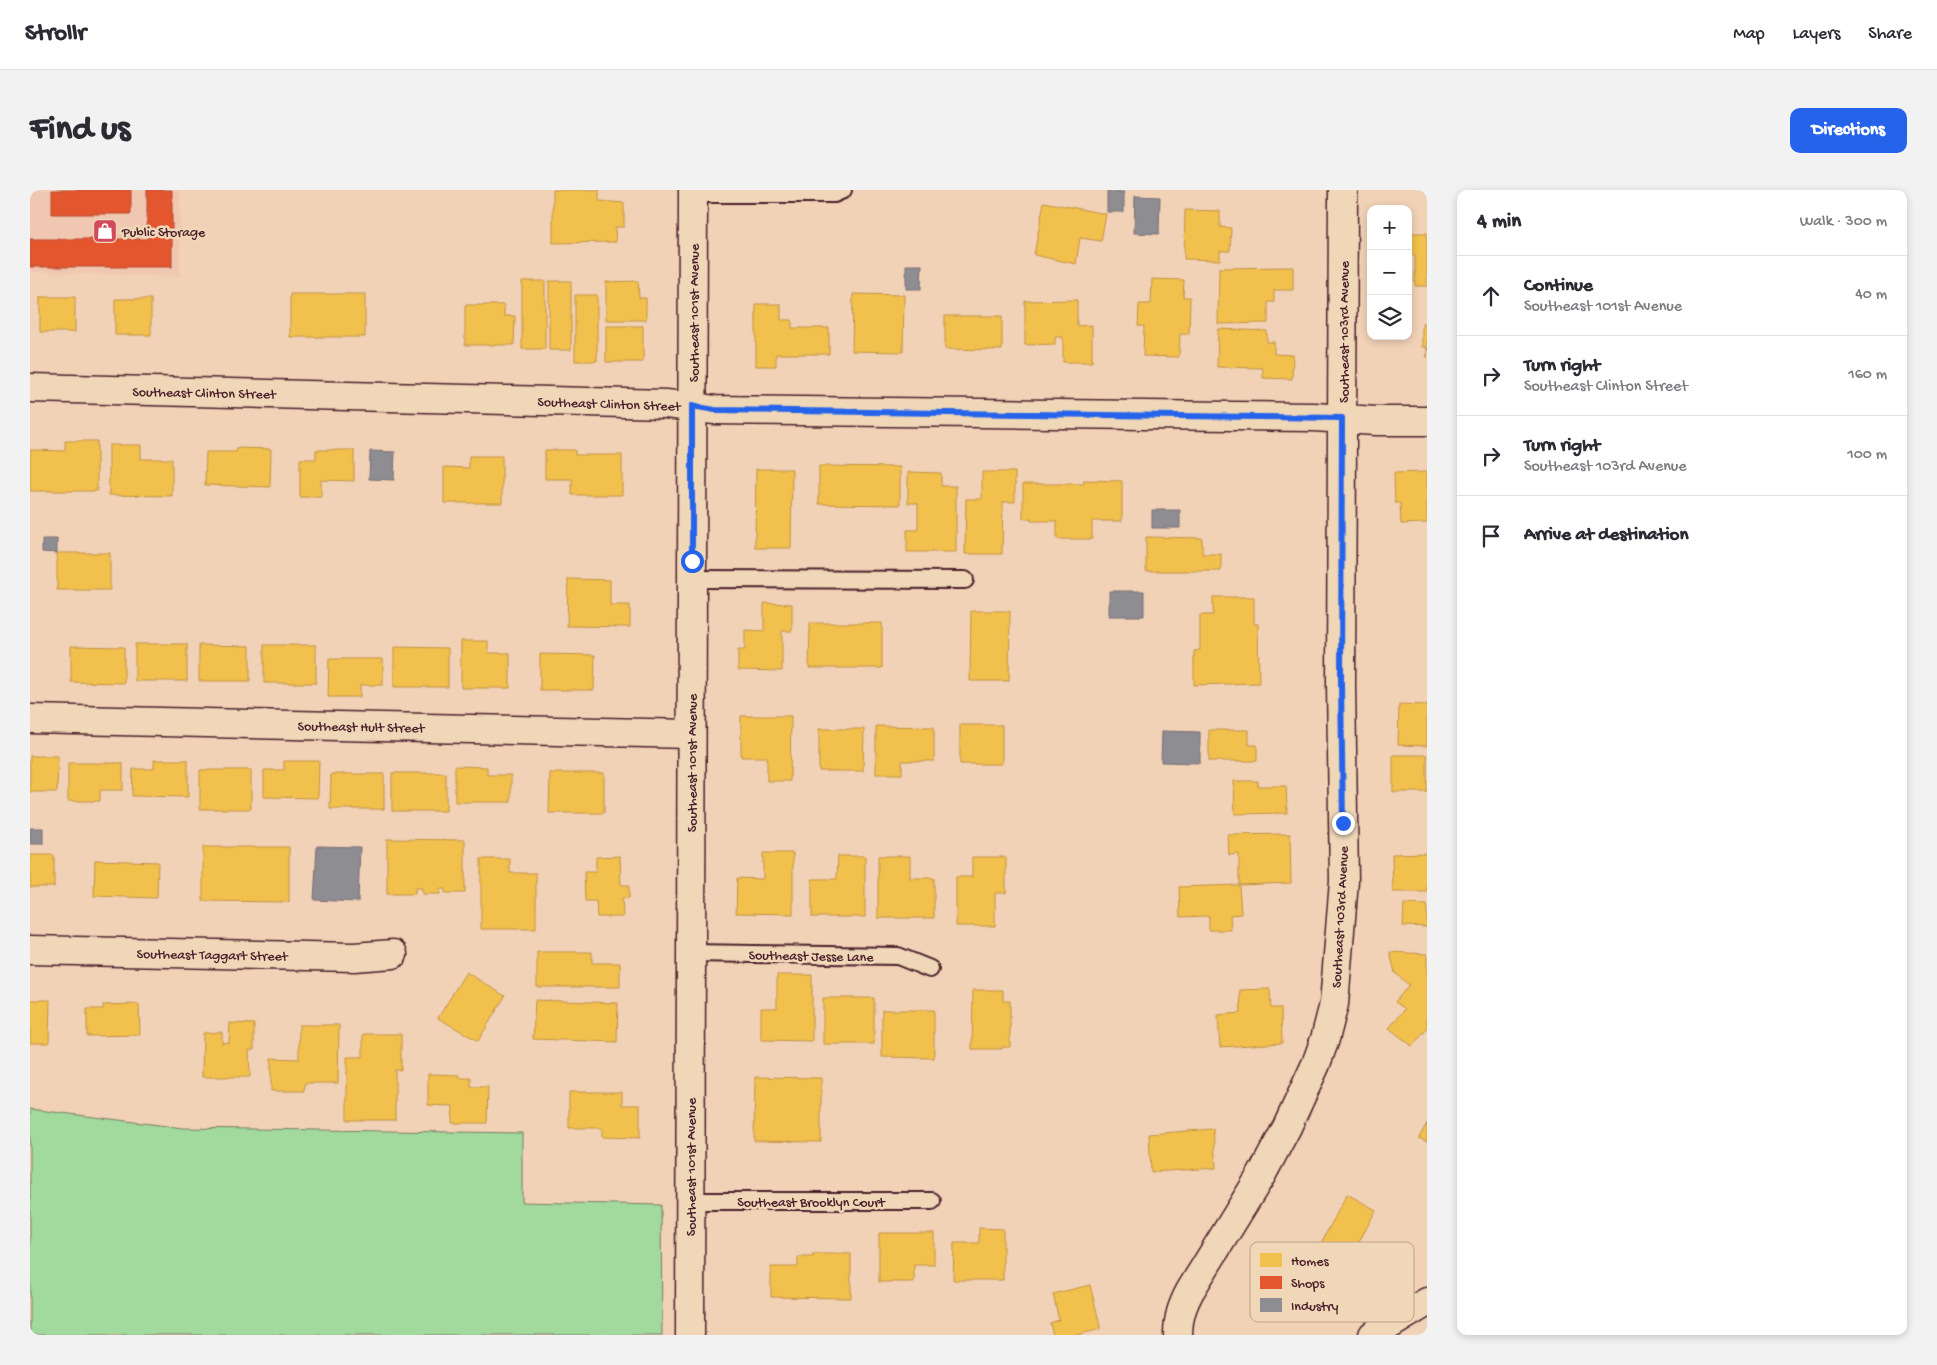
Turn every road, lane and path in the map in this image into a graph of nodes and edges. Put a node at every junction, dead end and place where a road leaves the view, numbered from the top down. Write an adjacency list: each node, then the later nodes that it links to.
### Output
1 (842, 190): 3 (lane)
2 (1343, 190): 6 (street, Southeast 103rd Avenue)
3 (693, 192): 5 (street, Southeast 101st Avenue)
4 (30, 388): 5 (street, Southeast Clinton Street)
5 (692, 406): 6 (street, Southeast Clinton Street); 8 (street, Southeast 101st Avenue)
6 (1342, 418): 7 (street, Southeast Clinton Street); 22 (street, Southeast 103rd Avenue)
7 (1427, 421)
8 (692, 579): 9 (lane); 11 (street, Southeast 101st Avenue)
9 (965, 580)
10 (30, 719): 11 (street, Southeast Hult Street)
11 (691, 734): 14 (street, Southeast 101st Avenue)
12 (30, 950): 13 (street, Southeast Taggart Street)
13 (393, 954)
14 (691, 954): 15 (lane, Southeast Jesse Lane); 16 (street, Southeast 101st Avenue)
15 (930, 969)
16 (690, 1200): 17 (lane, Southeast Brooklyn Court); 21 (street, Southeast 101st Avenue)
17 (932, 1201)
18 (1427, 1302): 19 (street)
19 (1414, 1310)
20 (1394, 1322): 23 (street)
21 (690, 1335)
22 (1178, 1335)
23 (1373, 1335)

